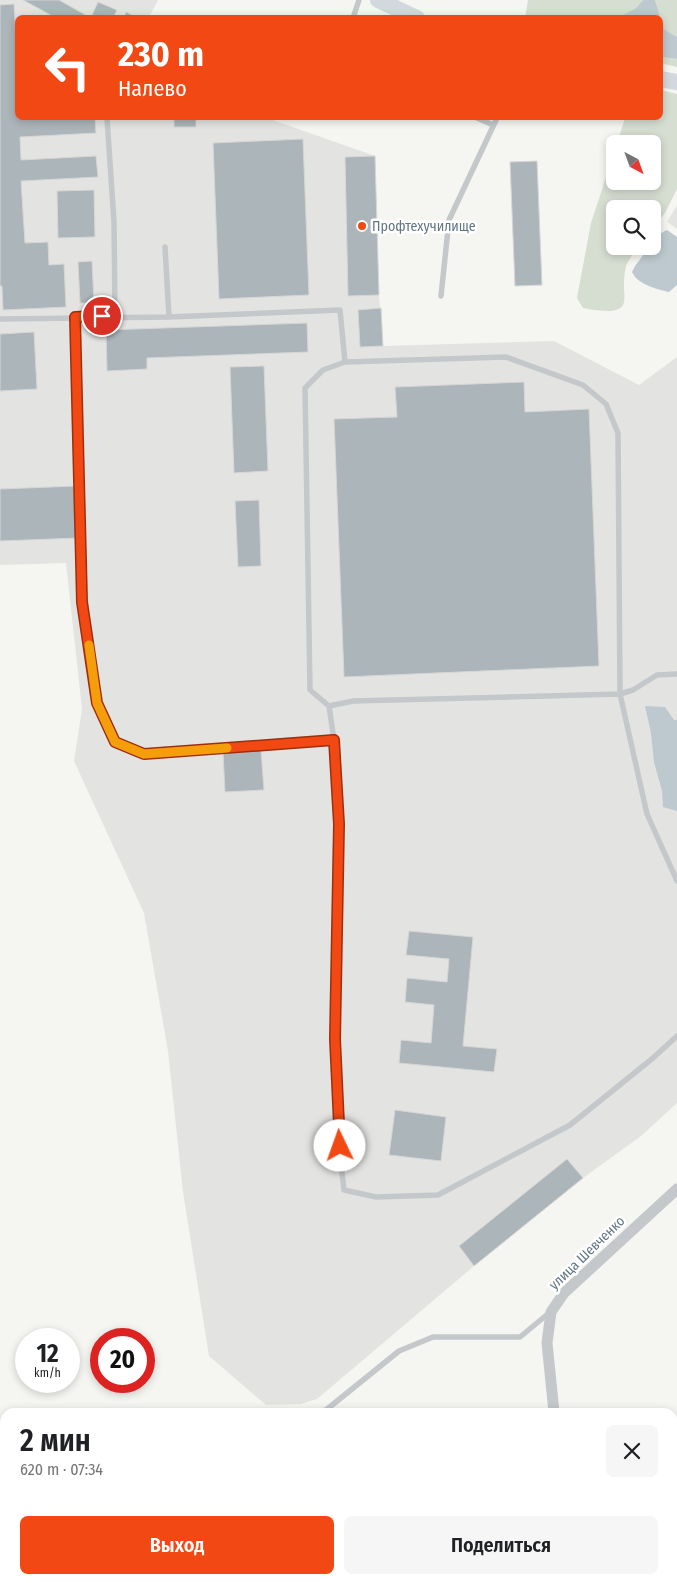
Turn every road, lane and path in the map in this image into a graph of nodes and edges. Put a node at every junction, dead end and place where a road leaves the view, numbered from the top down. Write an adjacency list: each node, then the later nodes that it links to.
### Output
1 (358, 0): 3 (lane)
2 (378, 0): 4 (street)
3 (354, 15)
4 (410, 15)
5 (663, 80): 6 (street)
6 (677, 82)
7 (107, 120): 13 (lane)
8 (482, 120): 10 (lane)
9 (496, 120): 10 (lane)
10 (493, 125): 12 (lane)
11 (165, 248): 15 (lane)
12 (441, 296)
13 (115, 316): 14 (lane); 15 (lane)
14 (75, 317): 16 (lane); 21 (lane)
15 (169, 317): 17 (lane)
16 (0, 319)
17 (344, 362): 19 (lane); 20 (lane)
18 (677, 674): 19 (lane)
19 (620, 694): 20 (lane); 22 (lane)
20 (329, 706): 21 (lane)
21 (334, 740): 23 (lane)
22 (677, 881)
23 (677, 1036)
24 (677, 1189): 25 (street, улица Шевченко)
25 (550, 1312): 26 (lane); 27 (street, улица Шевченко)
26 (328, 1408)
27 (554, 1408)

